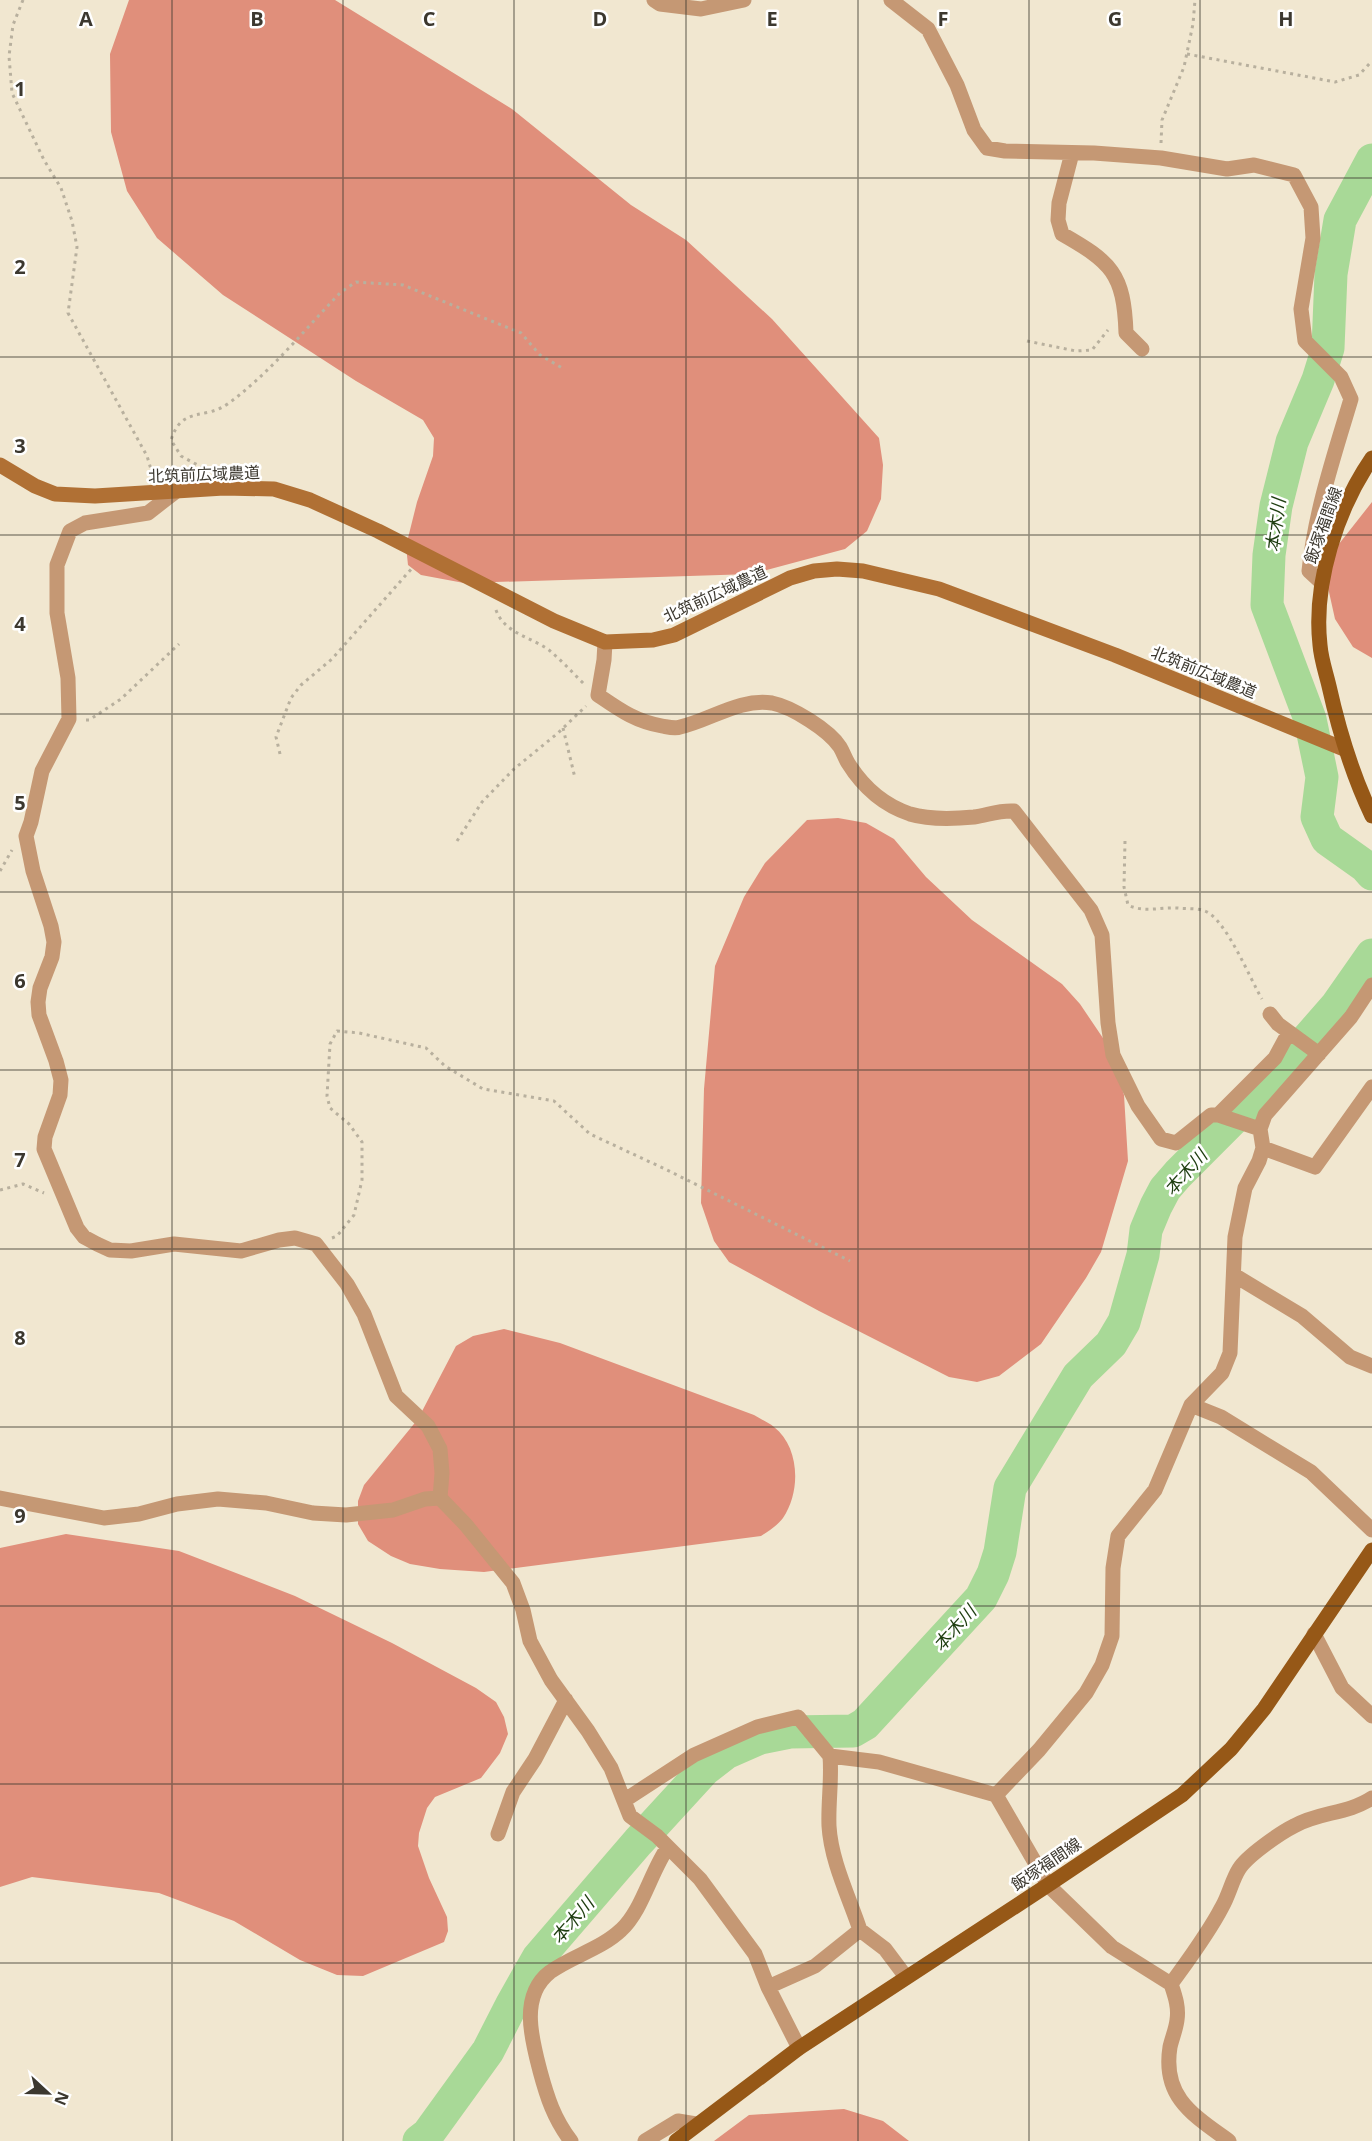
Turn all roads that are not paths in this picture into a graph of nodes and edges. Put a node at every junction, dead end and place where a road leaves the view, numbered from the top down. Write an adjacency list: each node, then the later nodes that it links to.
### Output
1 (654, 0): 2 (street)
2 (744, 0)
3 (891, 0): 4 (street)
4 (1072, 153): 5 (street); 9 (street)
5 (1142, 349)
6 (1372, 458): 9 (main road, 飯塚福間線)
7 (0, 465): 8 (street, 北筑前広域農道)
8 (175, 492): 10 (street, 北筑前広域農道); 26 (street)
9 (1322, 582): 11 (main road, 飯塚福間線)
10 (605, 642): 11 (street, 北筑前広域農道); 19 (street)
11 (1344, 749): 12 (main road, 飯塚福間線)
12 (1372, 816)
13 (1372, 985): 14 (street)
14 (1367, 1004): 17 (street)
15 (1270, 1014): 16 (street)
16 (1289, 1032): 17 (street); 19 (street)
17 (1319, 1054): 20 (street)
18 (1372, 1087): 21 (street)
19 (1218, 1115): 20 (street)
20 (1260, 1129): 21 (street)
21 (1263, 1148): 22 (street)
22 (1234, 1275): 23 (street); 24 (street)
23 (1372, 1366)
24 (1191, 1405): 27 (street); 33 (street)
25 (0, 1498): 26 (street)
26 (440, 1498): 30 (street)
27 (1372, 1530)
28 (1372, 1550): 29 (main road, 飯塚福間線)
29 (1314, 1634): 31 (street); 38 (main road, 飯塚福間線)
30 (566, 1700): 35 (street); 36 (street)
31 (1372, 1716)
32 (830, 1756): 33 (street); 35 (street); 39 (street)
33 (996, 1795): 38 (street)
34 (1372, 1798): 41 (street)
35 (625, 1800): 37 (street)
36 (498, 1834)
37 (668, 1846): 42 (street); 45 (street)
38 (1048, 1885): 40 (main road, 飯塚福間線); 41 (street)
39 (861, 1930): 40 (street); 42 (street)
40 (906, 1977): 43 (main road, 飯塚福間線)
41 (1171, 1984): 48 (street)
42 (768, 1987): 43 (street)
43 (799, 2048): 44 (main road, 飯塚福間線)
44 (696, 2124): 46 (street); 47 (main road, 飯塚福間線)
45 (571, 2141)
46 (645, 2141)
47 (676, 2141)
48 (1228, 2141)

